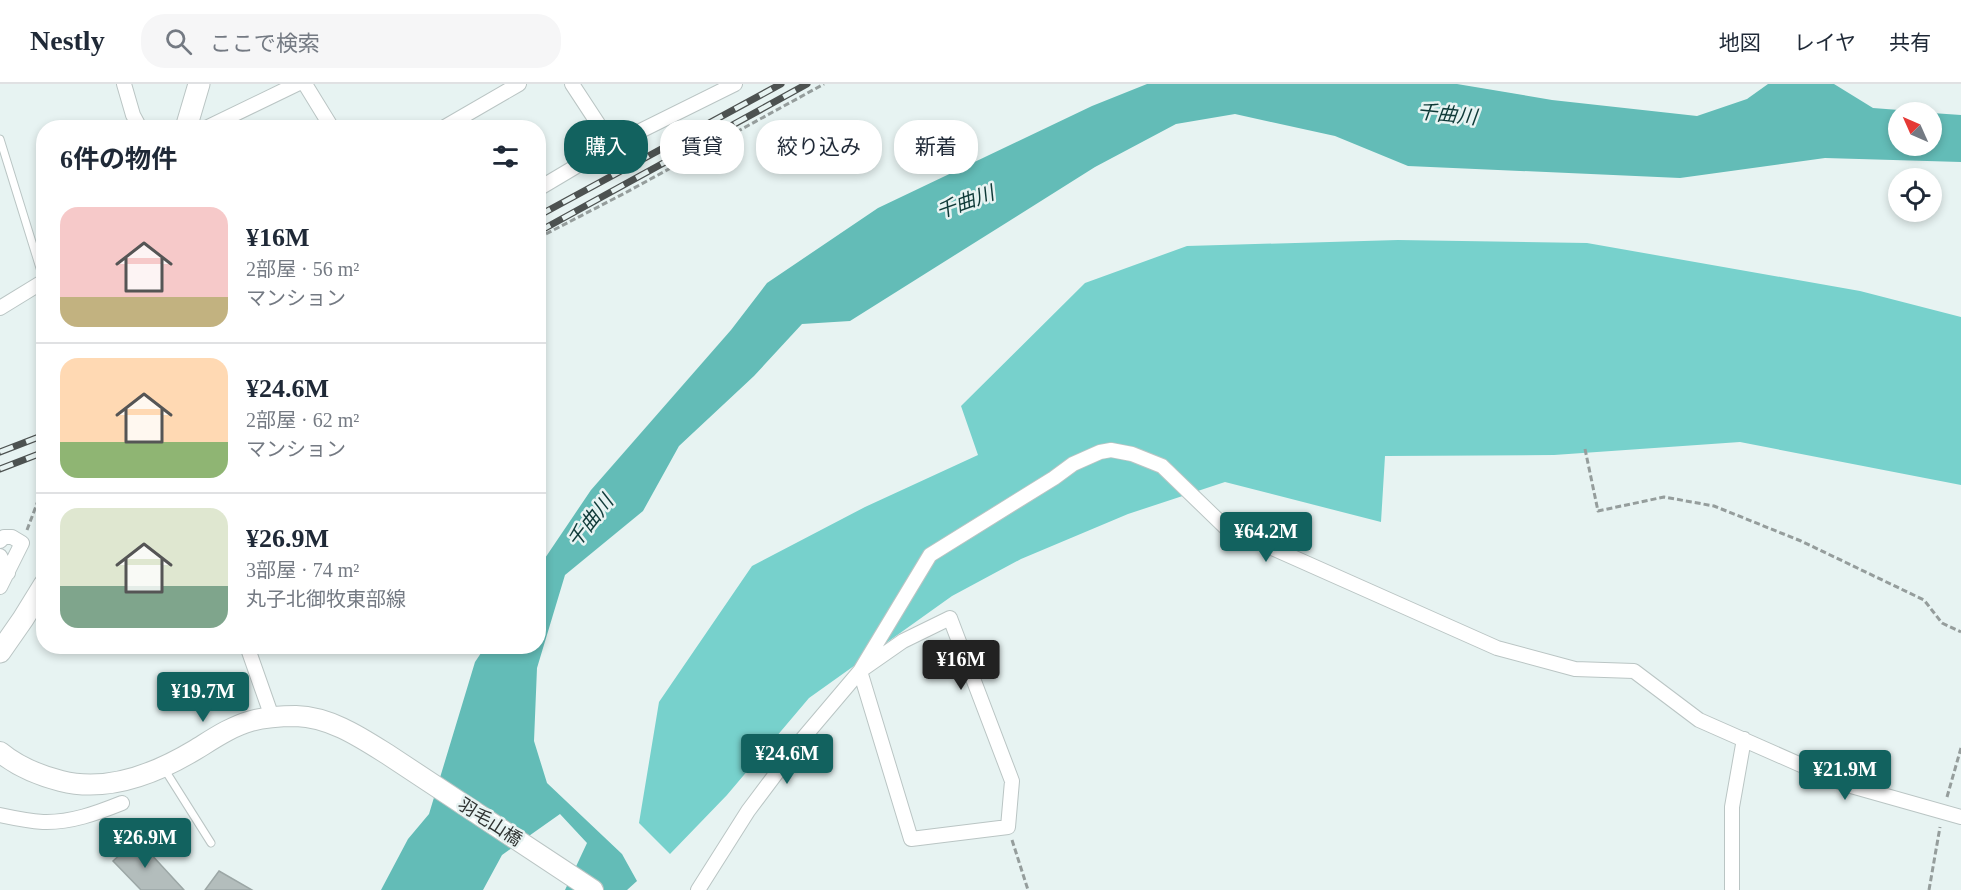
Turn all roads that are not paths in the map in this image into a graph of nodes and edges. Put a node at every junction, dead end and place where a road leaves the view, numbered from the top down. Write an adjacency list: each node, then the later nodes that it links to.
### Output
1 (124, 84): 8 (street)
2 (199, 84): 9 (main road)
3 (297, 84): 10 (street)
4 (305, 84): 11 (street)
5 (519, 84): 12 (street)
6 (572, 84): 13 (street)
7 (735, 84): 14 (street)
8 (136, 120)
9 (188, 120)
10 (223, 120)
11 (327, 120)
12 (457, 120)
13 (596, 120)
14 (648, 127)
15 (0, 140): 18 (lane)
16 (564, 174): 17 (street)
17 (546, 184)
18 (36, 258)
19 (36, 285): 20 (street)
20 (0, 308)
21 (0, 541): 23 (street)
22 (0, 556): 23 (street)
23 (8, 573): 24 (street)
24 (0, 587)
25 (36, 598): 26 (main road)
26 (0, 652)
27 (251, 654): 29 (street)
28 (860, 670): 28 (street); 30 (street); 38 (street)
29 (272, 717): 32 (main road, 羽毛山橋); 37 (main road, 羽毛山橋)
30 (1744, 739): 35 (street); 39 (street)
31 (0, 752): 32 (main road, 羽毛山橋)
32 (164, 768): 36 (lane)
33 (122, 803): 34 (street)
34 (0, 815)
35 (1961, 817)
36 (210, 843)
37 (593, 890)
38 (698, 890)
39 (1732, 890)

